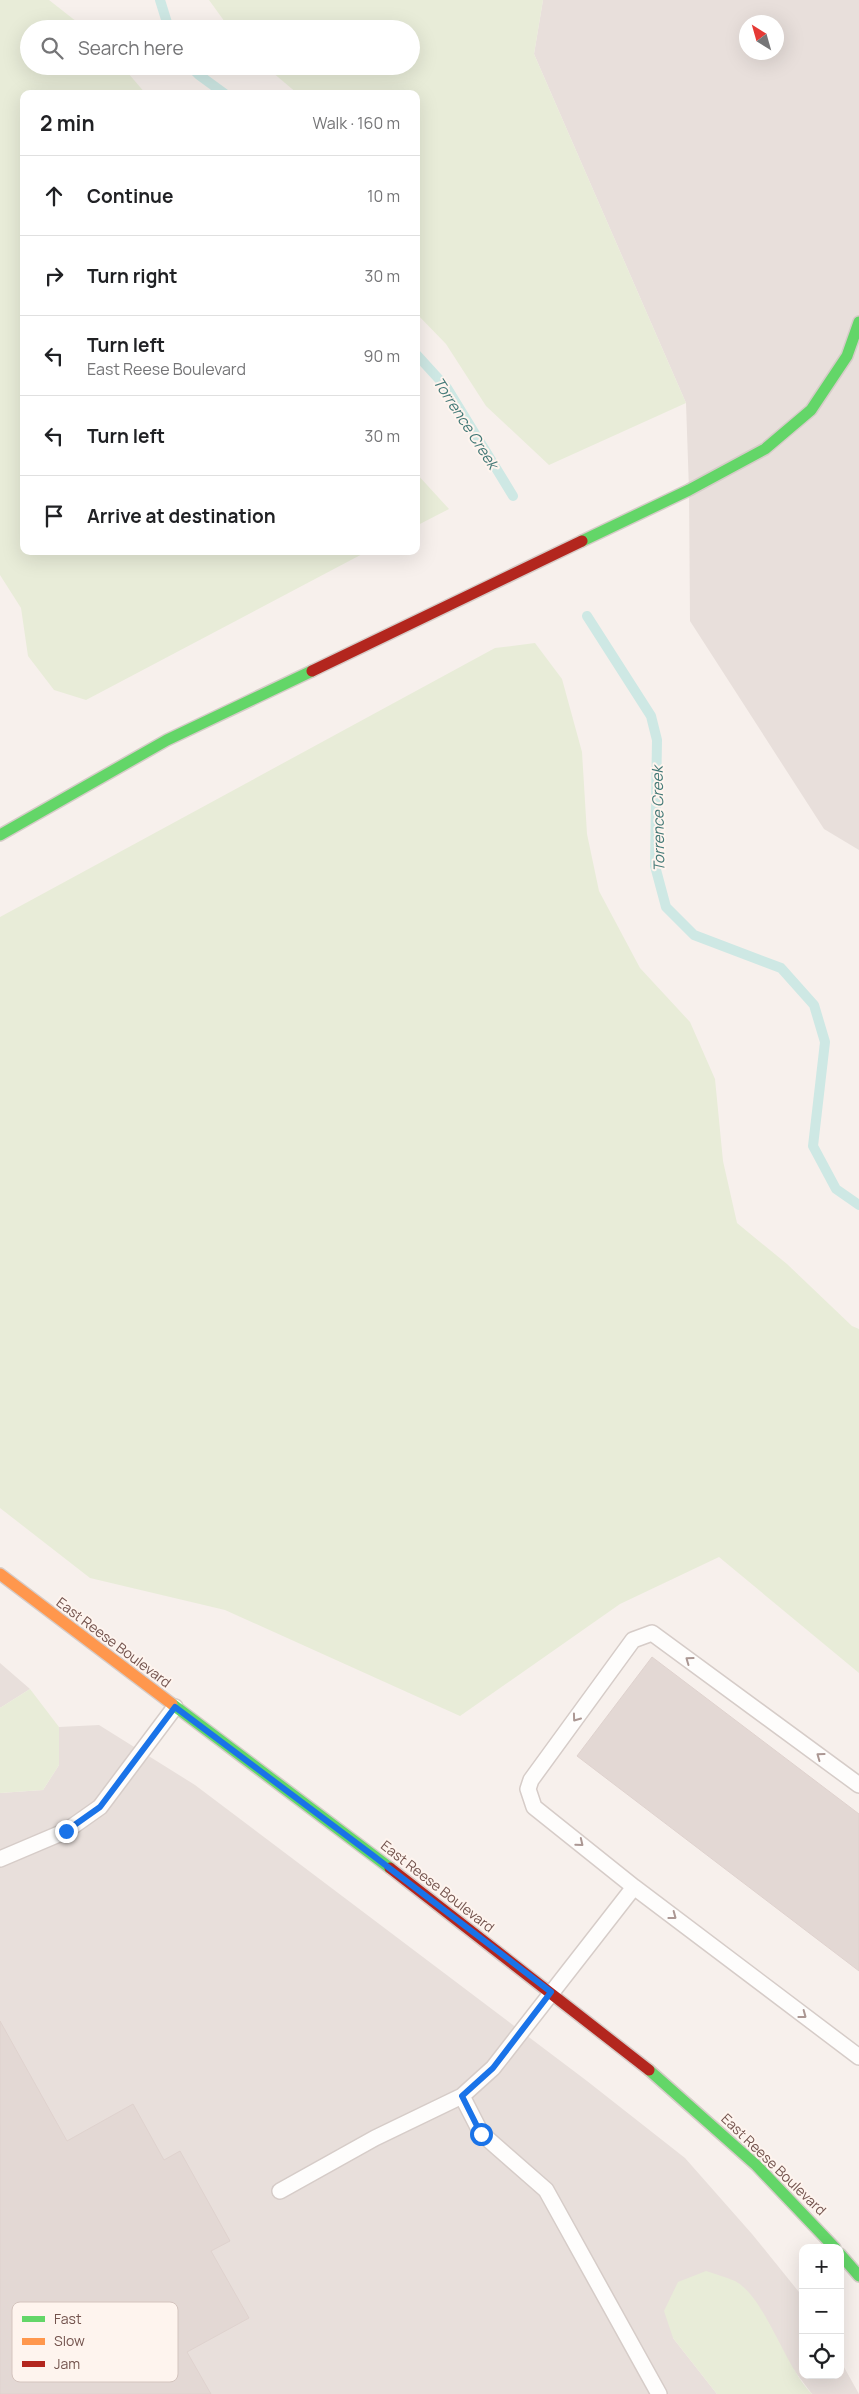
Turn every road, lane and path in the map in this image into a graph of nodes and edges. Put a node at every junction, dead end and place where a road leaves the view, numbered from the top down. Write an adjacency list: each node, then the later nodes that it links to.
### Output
1 (859, 322): 2 (street)
2 (847, 356): 3 (lane); 4 (street)
3 (859, 368)
4 (0, 835)
5 (0, 1574): 6 (street, East Reese Boulevard)
6 (175, 1707): 8 (lane); 10 (street, East Reese Boulevard)
7 (859, 1785): 9 (lane, one-way to 9)
8 (0, 1859)
9 (634, 1887): 10 (lane); 11 (lane, one-way to 11)
10 (551, 1992): 12 (lane); 14 (street, East Reese Boulevard)
11 (859, 2057)
12 (462, 2096): 13 (lane); 17 (lane)
13 (280, 2191)
14 (831, 2244)
15 (844, 2259): 16 (street)
16 (859, 2276)
17 (659, 2394)

